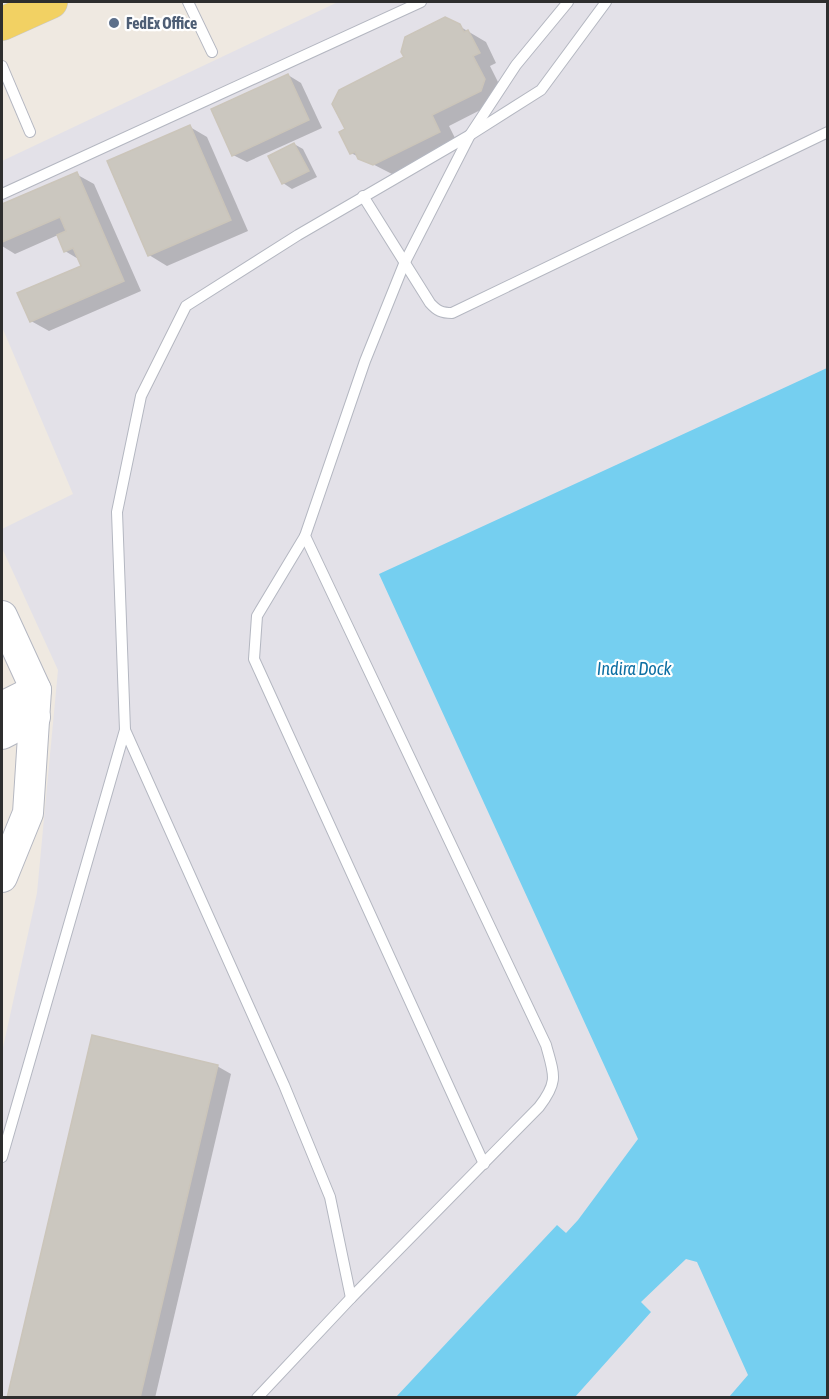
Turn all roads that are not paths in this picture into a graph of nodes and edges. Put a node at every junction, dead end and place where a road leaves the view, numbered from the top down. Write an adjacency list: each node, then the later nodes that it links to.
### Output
1 (51, 2): 6 (main road)
2 (188, 2): 7 (lane)
3 (421, 2): 12 (lane)
4 (568, 2): 11 (lane)
5 (606, 2): 11 (lane)
6 (2, 24)
7 (212, 52)
8 (2, 66): 9 (lane)
9 (30, 132)
10 (828, 132): 14 (lane)
11 (470, 135): 13 (lane); 14 (lane)
12 (2, 194)
13 (363, 196): 14 (lane); 19 (lane)
14 (404, 264): 15 (lane)
15 (304, 536): 23 (lane); 23 (lane)
16 (2, 616): 17 (street)
17 (35, 704): 18 (street); 20 (street); 21 (street)
18 (2, 707)
19 (125, 730): 22 (lane); 24 (lane)
20 (2, 734)
21 (2, 877)
22 (2, 1157)
23 (484, 1164): 24 (lane)
24 (351, 1298): 25 (lane)
25 (258, 1398)

